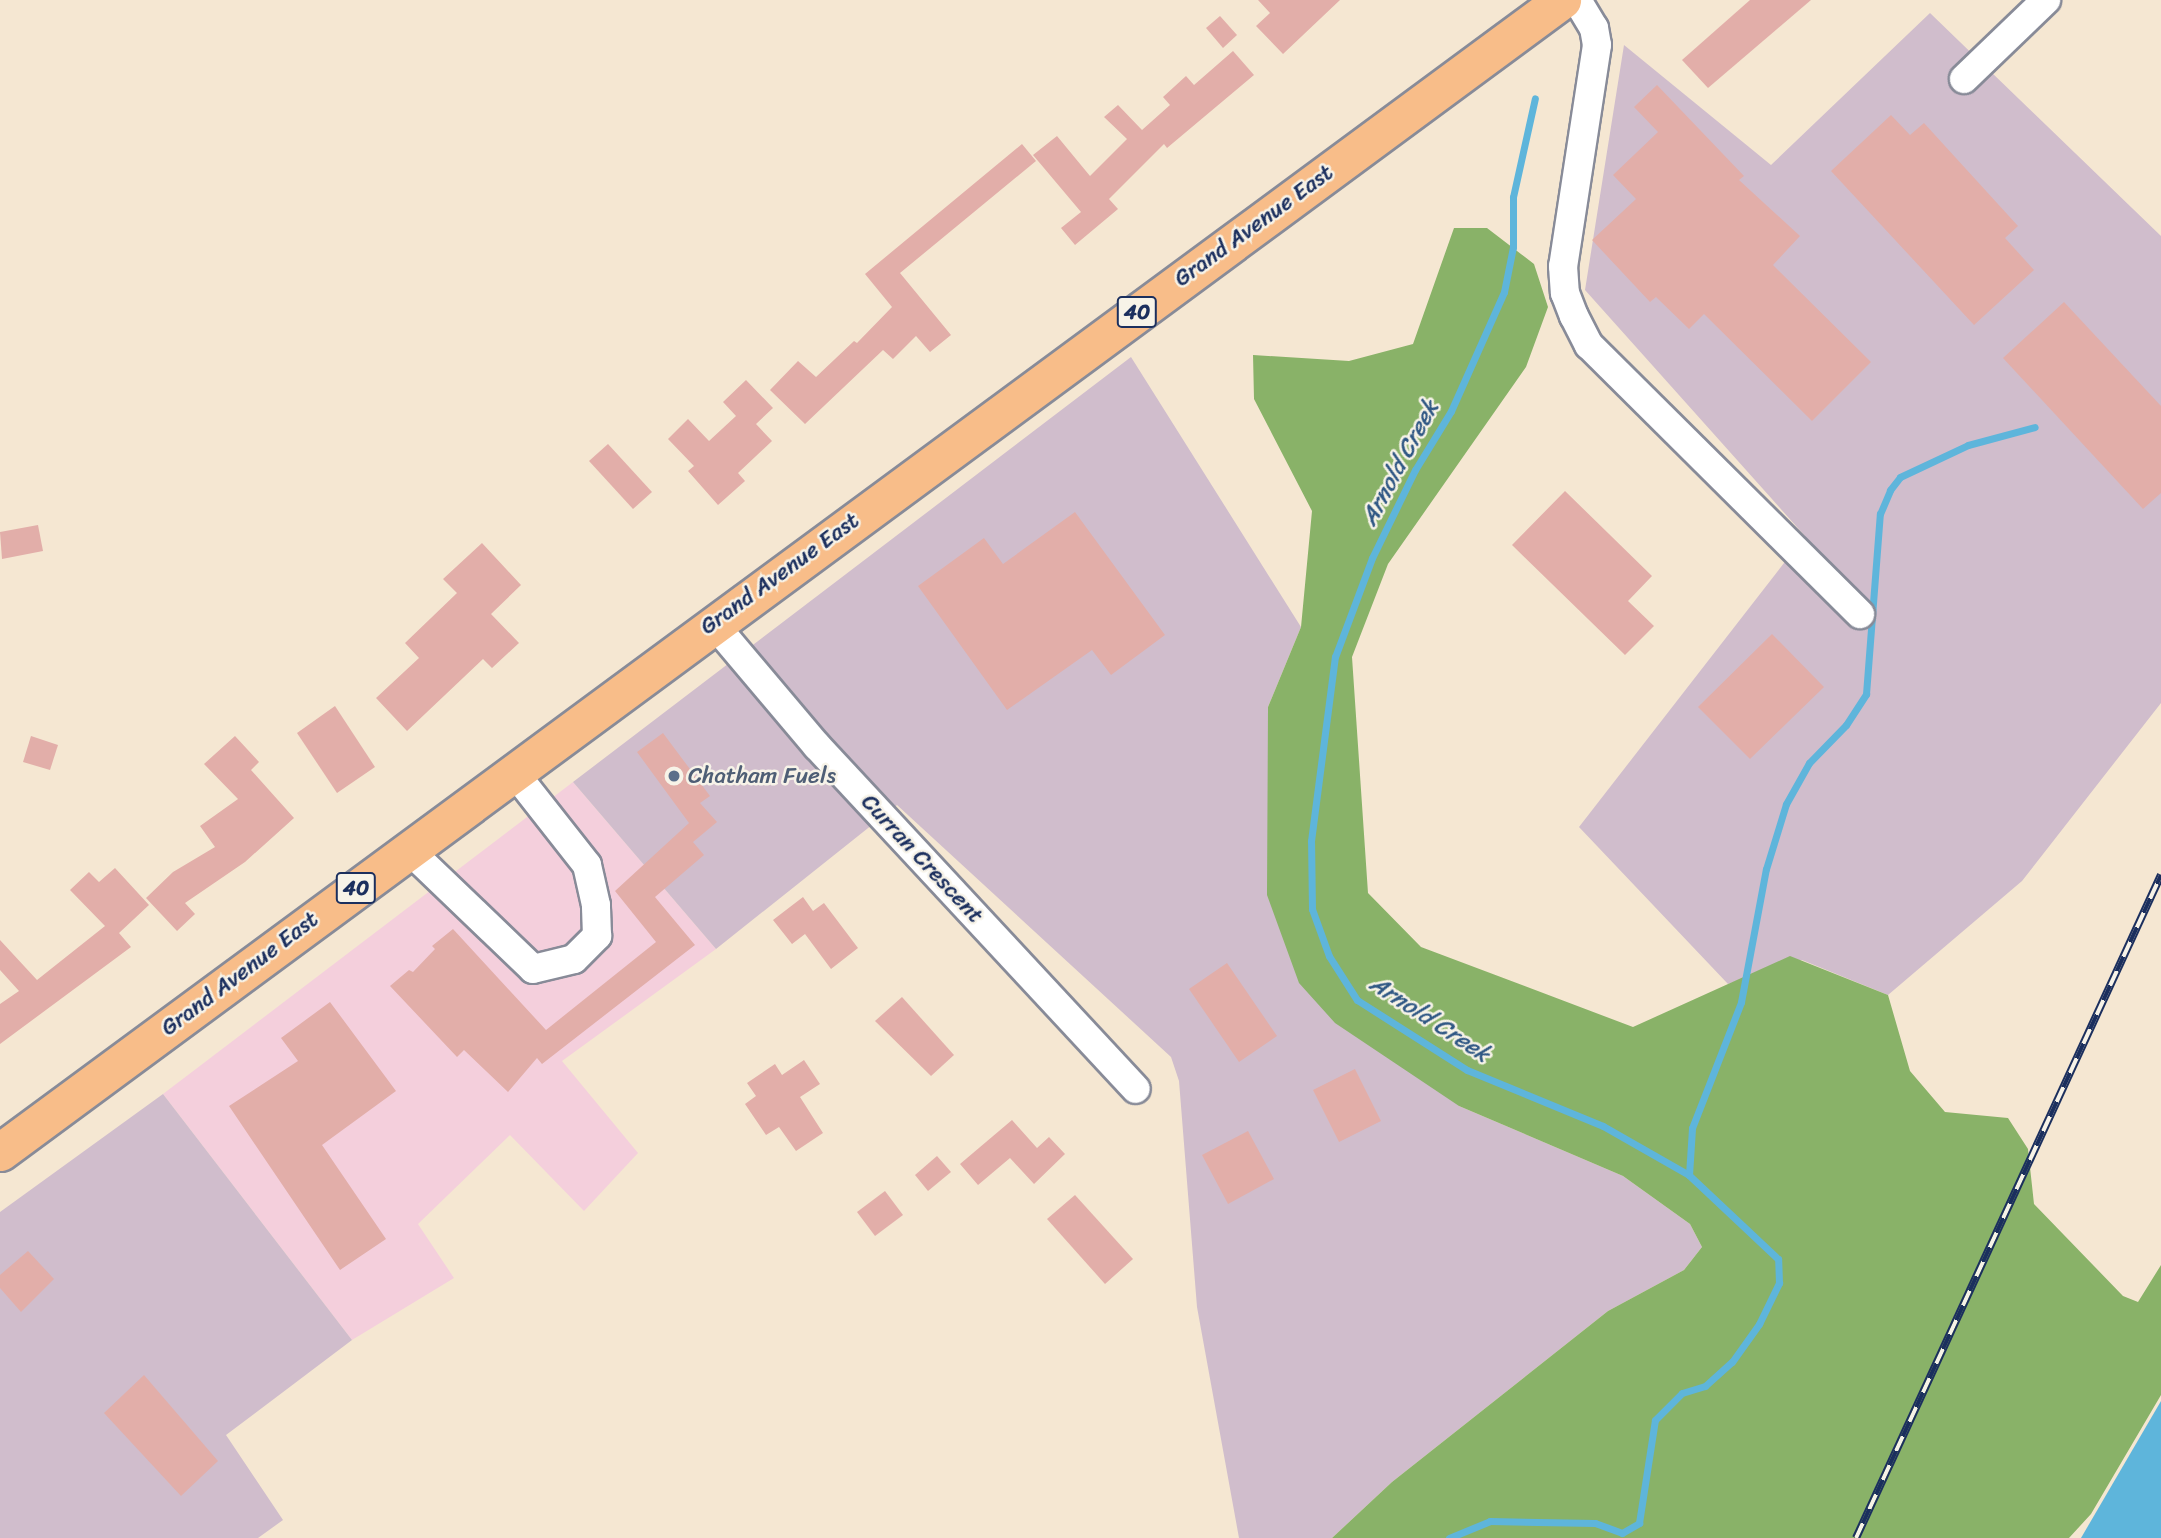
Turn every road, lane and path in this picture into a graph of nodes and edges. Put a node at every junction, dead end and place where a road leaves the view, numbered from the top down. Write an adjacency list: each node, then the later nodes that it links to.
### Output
1 (1562, 0): 6 (main road, Grand Avenue East / 40)
2 (1577, 0): 5 (street)
3 (2046, 0): 4 (street)
4 (1964, 79)
5 (1860, 614)
6 (713, 623): 7 (main road, Grand Avenue East / 40); 9 (street, Curran Crescent)
7 (513, 771): 8 (main road, Grand Avenue East / 40); 8 (street)
8 (408, 849): 10 (main road, Grand Avenue East / 40)
9 (1136, 1089)
10 (4, 1142)

